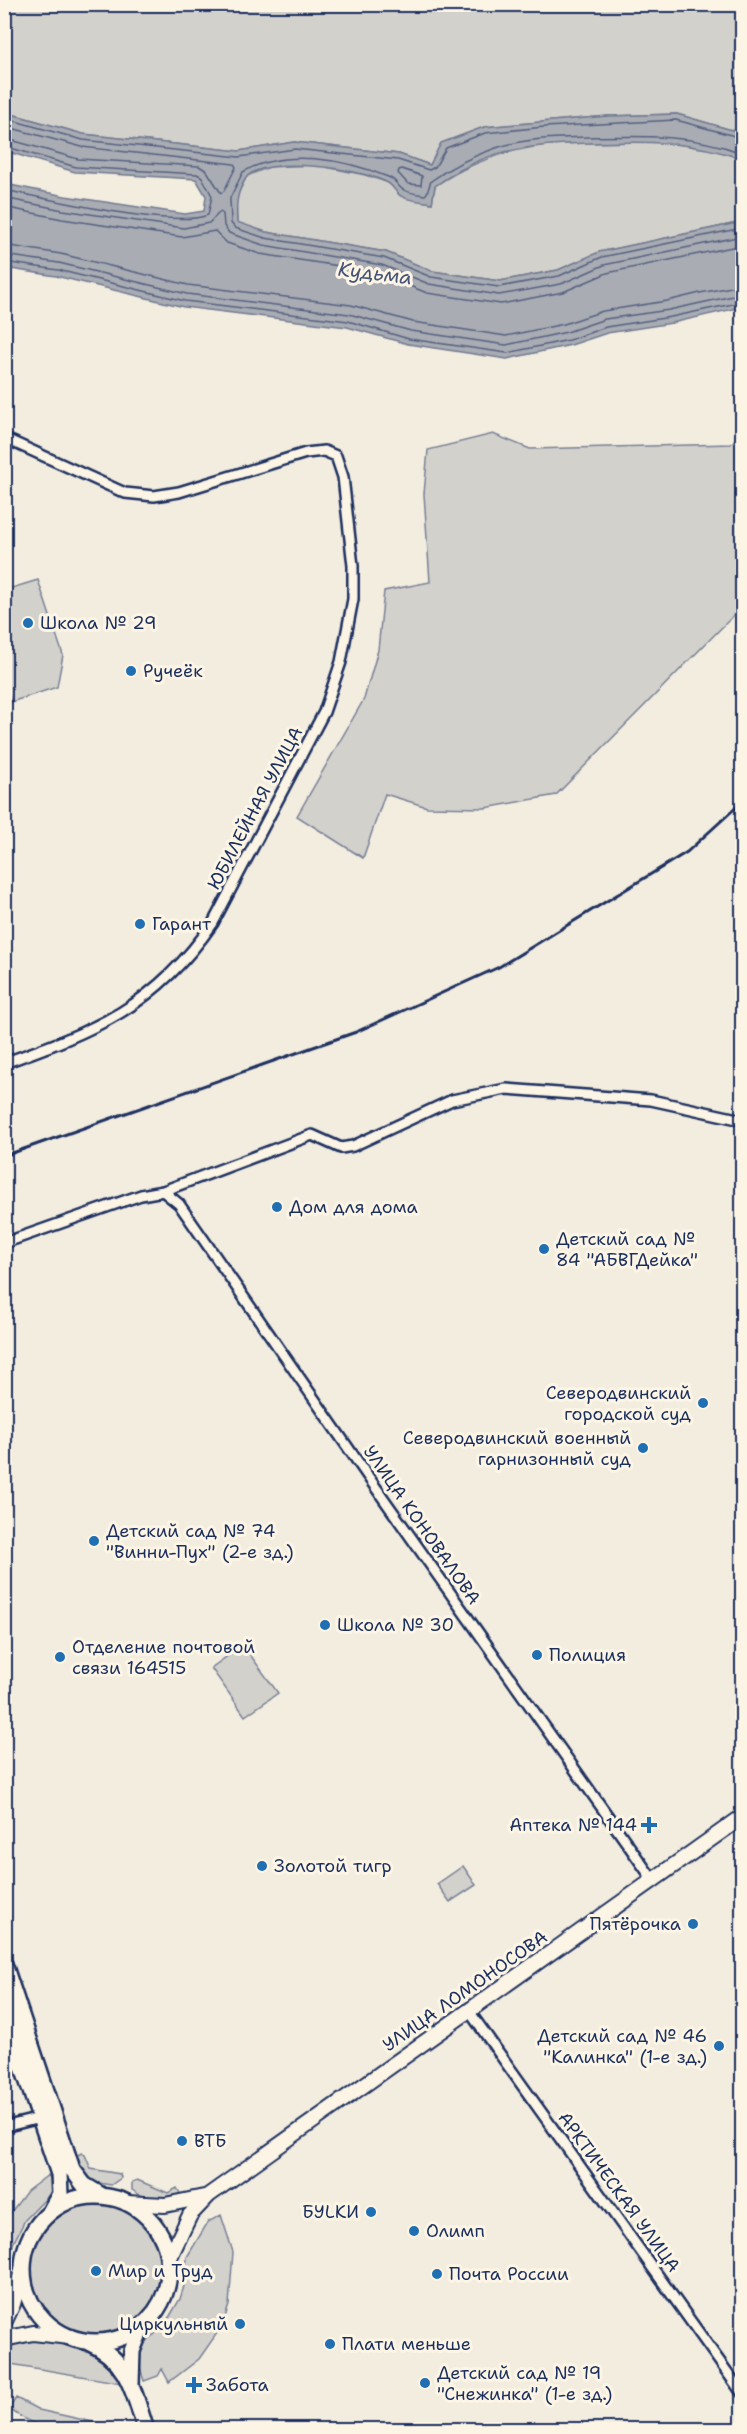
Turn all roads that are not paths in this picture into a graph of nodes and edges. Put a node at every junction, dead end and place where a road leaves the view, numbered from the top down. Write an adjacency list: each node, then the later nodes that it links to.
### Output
1 (4, 438): 2 (street, ЮБИЛЕЙНАЯ УЛИЦА)
2 (4, 1063)
3 (742, 1120): 4 (street)
4 (163, 1191): 5 (street); 7 (street, УЛИЦА КОНОВАЛОВА)
5 (4, 1243)
6 (742, 1817): 7 (street, УЛИЦА ЛОМОНОСОВА)
7 (653, 1880): 10 (street, УЛИЦА ЛОМОНОСОВА)
8 (4, 1964): 11 (main road)
9 (4, 2011): 11 (main road)
10 (469, 2011): 13 (street, УЛИЦА ЛОМОНОСОВА); 24 (street, АРКТИЧЕСКАЯ УЛИЦА)
11 (47, 2115): 12 (street); 14 (main road); 16 (main road)
12 (4, 2127)
13 (209, 2195): 15 (street); 17 (street)
14 (102, 2196): 15 (main road); 16 (main road)
15 (126, 2203): 17 (main road)
16 (45, 2216): 18 (main road)
17 (168, 2261): 20 (main road)
18 (23, 2266): 19 (street); 22 (main road)
19 (4, 2323)
20 (143, 2324): 22 (main road); 23 (main road)
21 (4, 2339): 22 (street)
22 (78, 2339): 23 (main road)
23 (131, 2384): 25 (main road)
24 (742, 2393)
25 (146, 2430)

